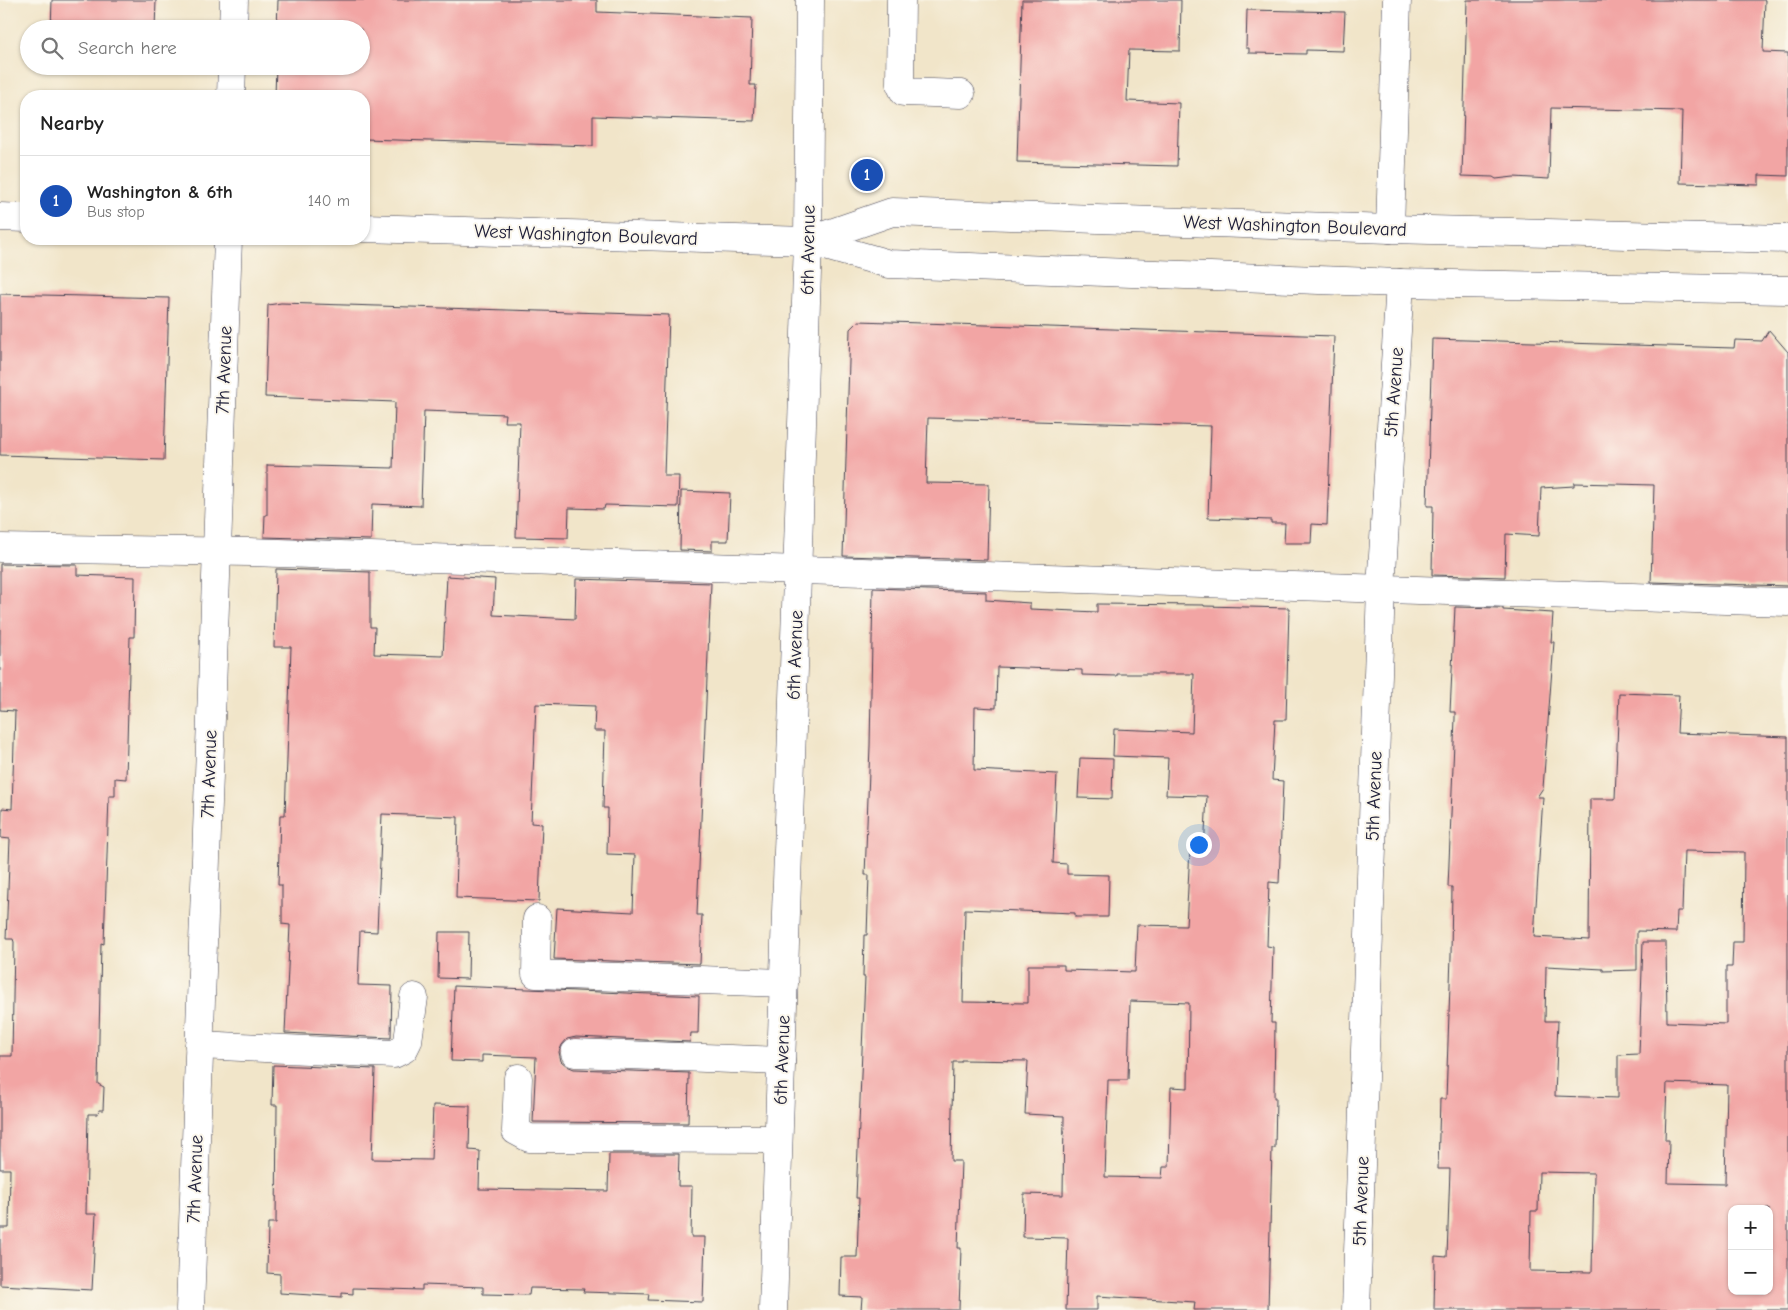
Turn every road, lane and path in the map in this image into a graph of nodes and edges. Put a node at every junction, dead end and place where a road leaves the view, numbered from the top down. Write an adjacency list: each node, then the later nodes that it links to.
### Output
1 (234, 0): 5 (street)
2 (810, 0): 14 (street, 6th Avenue)
3 (901, 0): 8 (street)
4 (1397, 0): 12 (street)
5 (233, 20)
6 (232, 75): 7 (street)
7 (231, 90)
8 (962, 94)
9 (0, 217): 10 (street)
10 (20, 218)
11 (370, 228): 14 (street, West Washington Boulevard)
12 (1390, 228): 13 (street, West Washington Boulevard); 14 (street, West Washington Boulevard)
13 (1788, 239)
14 (808, 241): 16 (street, West Washington Boulevard); 20 (street, 6th Avenue)
15 (228, 245): 19 (street, 7th Avenue)
16 (1400, 283): 17 (street, West Washington Boulevard); 21 (street, 5th Avenue)
17 (1788, 290)
18 (0, 548): 19 (street)
19 (216, 552): 20 (street); 26 (street, 7th Avenue)
20 (797, 570): 21 (street); 24 (street, 6th Avenue)
21 (1380, 588): 22 (street); 33 (street, 5th Avenue)
22 (1788, 602)
23 (537, 919): 24 (street)
24 (784, 983): 28 (street, 6th Avenue)
25 (414, 997): 26 (street)
26 (199, 1045): 31 (street, 7th Avenue)
27 (575, 1052): 28 (street)
28 (782, 1061): 30 (street, 6th Avenue)
29 (518, 1078): 30 (street)
30 (778, 1139): 32 (street, 6th Avenue)
31 (190, 1310)
32 (773, 1310)
33 (1356, 1310)

